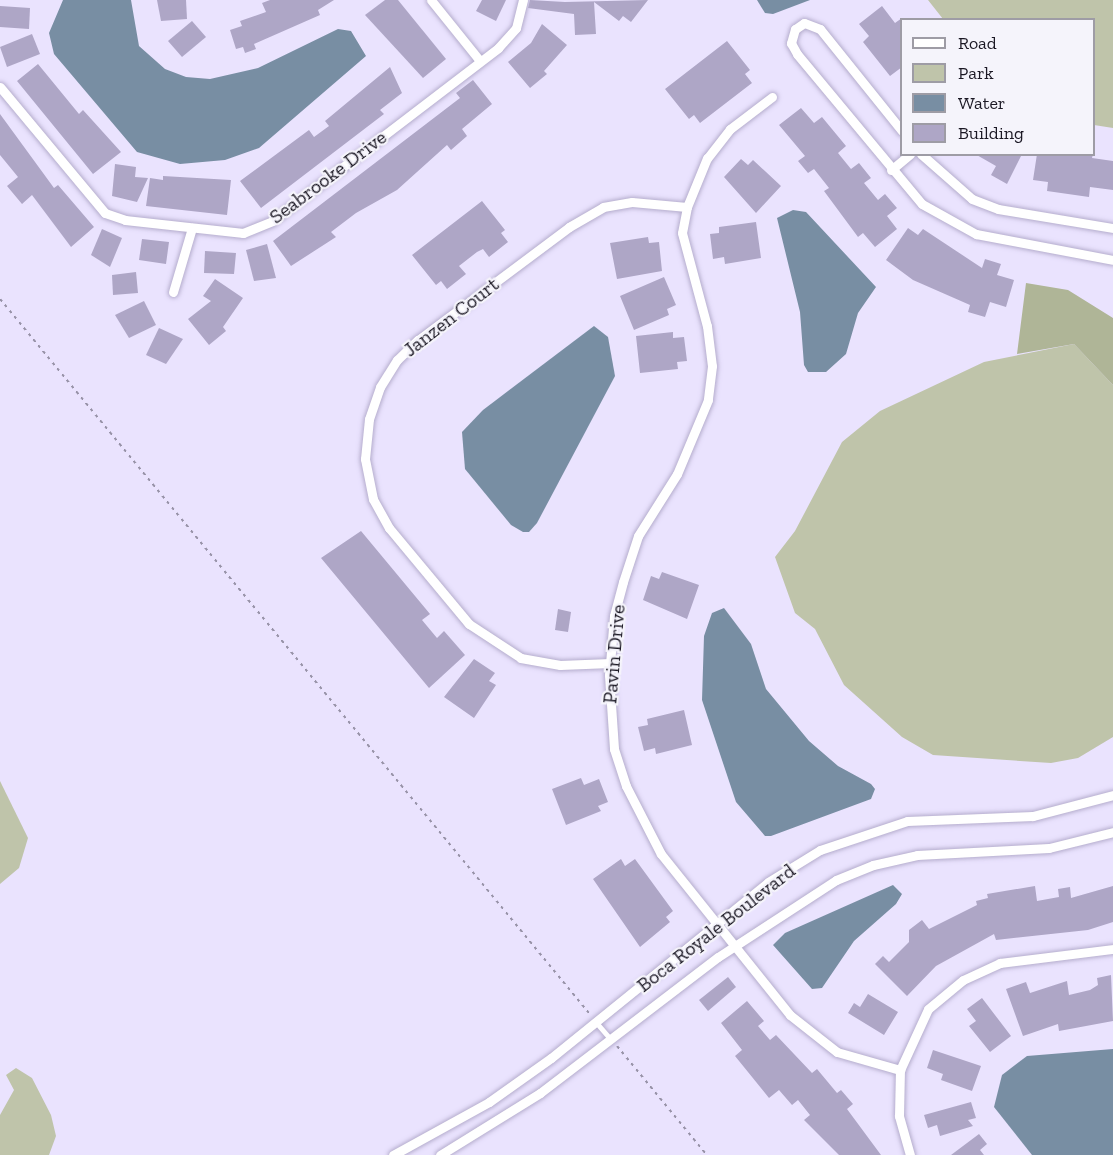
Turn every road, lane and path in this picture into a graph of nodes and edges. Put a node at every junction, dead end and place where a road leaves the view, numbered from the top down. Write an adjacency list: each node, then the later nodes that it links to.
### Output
1 (431, 0): 3 (street)
2 (523, 0): 3 (street, Seabrooke Drive)
3 (480, 61): 11 (street, Seabrooke Drive)
4 (0, 87): 11 (street, Seabrooke Drive)
5 (772, 97): 10 (street, Pavin Drive)
6 (900, 129): 9 (street)
7 (908, 156): 9 (street)
8 (923, 156): 12 (street)
9 (891, 170): 13 (street)
10 (687, 207): 16 (street, Pavin Drive); 16 (street, Janzen Court)
11 (192, 228): 14 (street)
12 (1113, 228)
13 (1113, 260)
14 (173, 292)
15 (0, 299): 22 (path)
16 (610, 663): 19 (street, Pavin Drive)
17 (1113, 795): 19 (street, Boca Royale Boulevard)
18 (1113, 832): 20 (street, Boca Royale Boulevard)
19 (719, 922): 20 (street, Pavin Drive); 22 (street, Boca Royale Boulevard)
20 (737, 945): 23 (street, Boca Royale Boulevard); 24 (street, Pavin Drive)
21 (1113, 949): 24 (street)
22 (597, 1022): 23 (lane); 25 (street, Boca Royale Boulevard)
23 (612, 1040): 26 (street, Boca Royale Boulevard); 27 (path)
24 (900, 1070): 28 (street)
25 (393, 1155)
26 (440, 1155)
27 (707, 1155)
28 (910, 1155)

